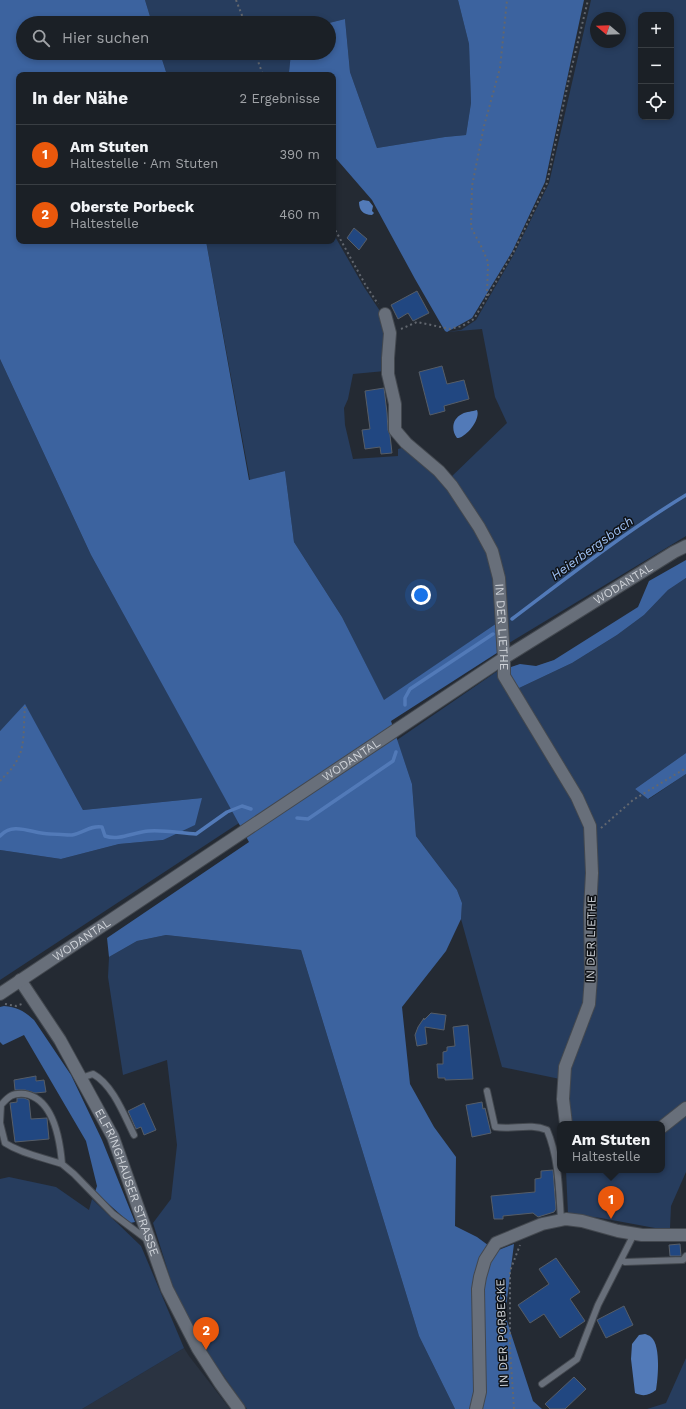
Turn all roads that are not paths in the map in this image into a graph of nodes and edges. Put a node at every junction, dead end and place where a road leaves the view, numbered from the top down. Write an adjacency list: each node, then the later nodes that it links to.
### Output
1 (385, 314): 3 (street, IN DER LIETHE)
2 (686, 546): 3 (street, WODANTAL)
3 (504, 658): 4 (street, WODANTAL); 9 (street, IN DER LIETHE)
4 (20, 980): 5 (street); 6 (street, ELFRINGHAUSER STRASSE)
5 (0, 994)
6 (81, 1078): 11 (lane); 16 (street, ELFRINGHAUSER STRASSE)
7 (487, 1091): 13 (lane)
8 (686, 1108): 10 (street)
9 (566, 1121)
10 (665, 1125)
11 (134, 1135)
12 (62, 1164): 12 (lane); 16 (lane)
13 (561, 1220): 14 (street); 21 (street)
14 (634, 1234): 15 (street); 18 (lane)
15 (686, 1235)
16 (150, 1242): 20 (street, ELFRINGHAUSER STRASSE)
17 (686, 1256): 18 (lane)
18 (622, 1260): 19 (lane)
19 (542, 1384)
20 (239, 1409)
21 (476, 1409)

